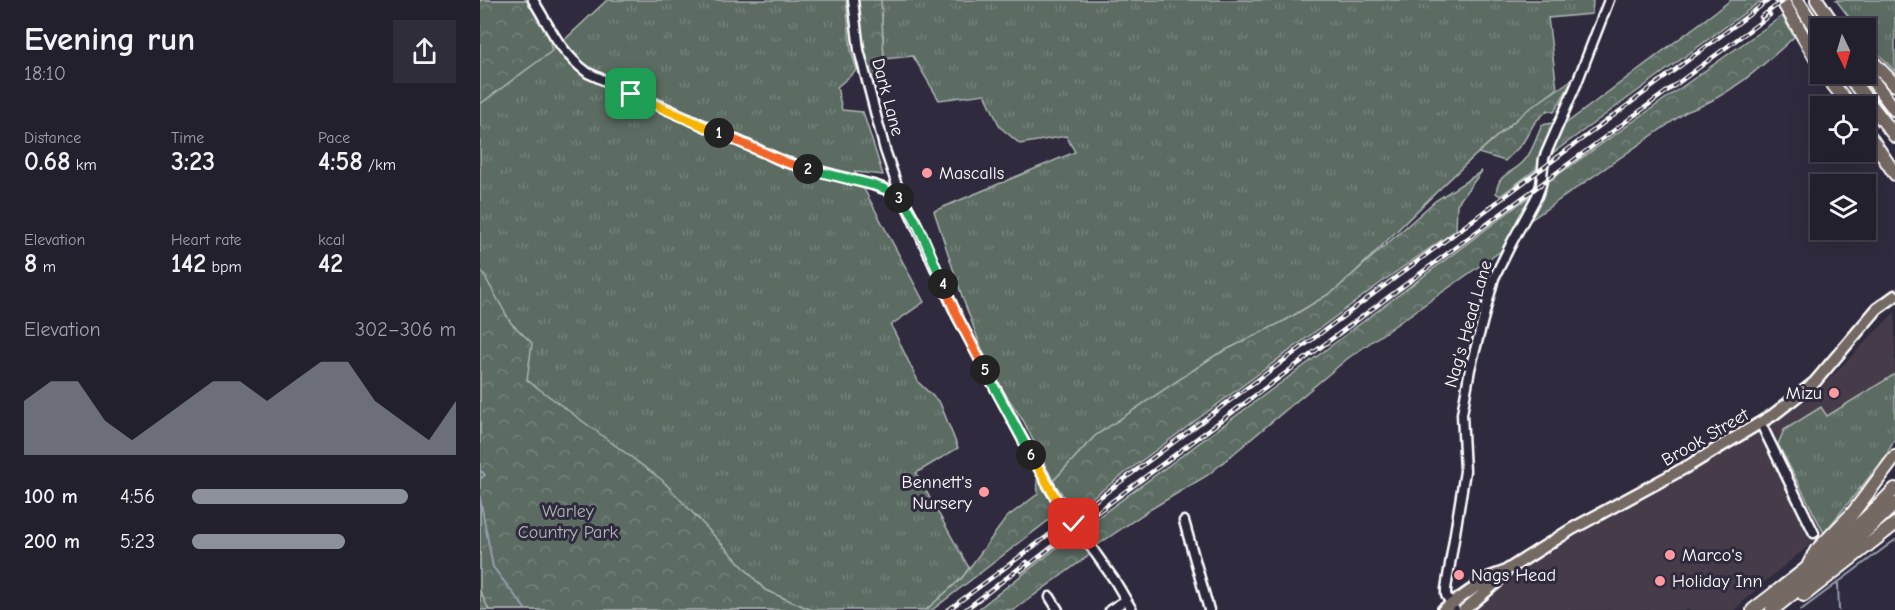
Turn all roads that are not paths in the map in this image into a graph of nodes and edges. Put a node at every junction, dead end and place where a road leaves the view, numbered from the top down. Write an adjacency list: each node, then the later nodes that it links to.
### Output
1 (533, 0): 21 (street)
2 (853, 0): 20 (street, Dark Lane)
3 (1609, 0): 35 (street, Nag's Head Lane)
4 (1782, 0): 11 (highway)
5 (1787, 0): 10 (highway)
6 (1797, 0): 9 (highway)
7 (1817, 0): 8 (highway)
8 (1829, 18)
9 (1810, 20)
10 (1810, 39)
11 (1810, 48)
12 (1876, 65): 15 (highway)
13 (1855, 84): 17 (highway)
14 (1875, 84): 16 (highway)
15 (1895, 85)
16 (1895, 110)
17 (1895, 136)
18 (1876, 146): 19 (highway)
19 (1895, 174)
20 (894, 177): 21 (street); 22 (street, Dark Lane)
21 (885, 189): 22 (street)
22 (902, 200): 34 (street, bridge)
23 (1895, 296): 24 (main road, Brook Street)
24 (1761, 423): 30 (street); 32 (main road, Brook Street)
25 (1895, 457): 31 (highway)
26 (1895, 489): 31 (highway)
27 (1895, 504): 42 (highway)
28 (1184, 522): 39 (street)
29 (1895, 524): 43 (highway)
30 (1814, 533)
31 (1807, 568): 41 (highway)
32 (1504, 572): 35 (main road, Brook Street); 40 (main road, Brook Street)
33 (1050, 597): 36 (street)
34 (1126, 600): 37 (street); 38 (street)
35 (1450, 608)
36 (1058, 610)
37 (1110, 610)
38 (1132, 610)
39 (1209, 610)
40 (1464, 610)
41 (1753, 610)
42 (1772, 610)
43 (1784, 610)

